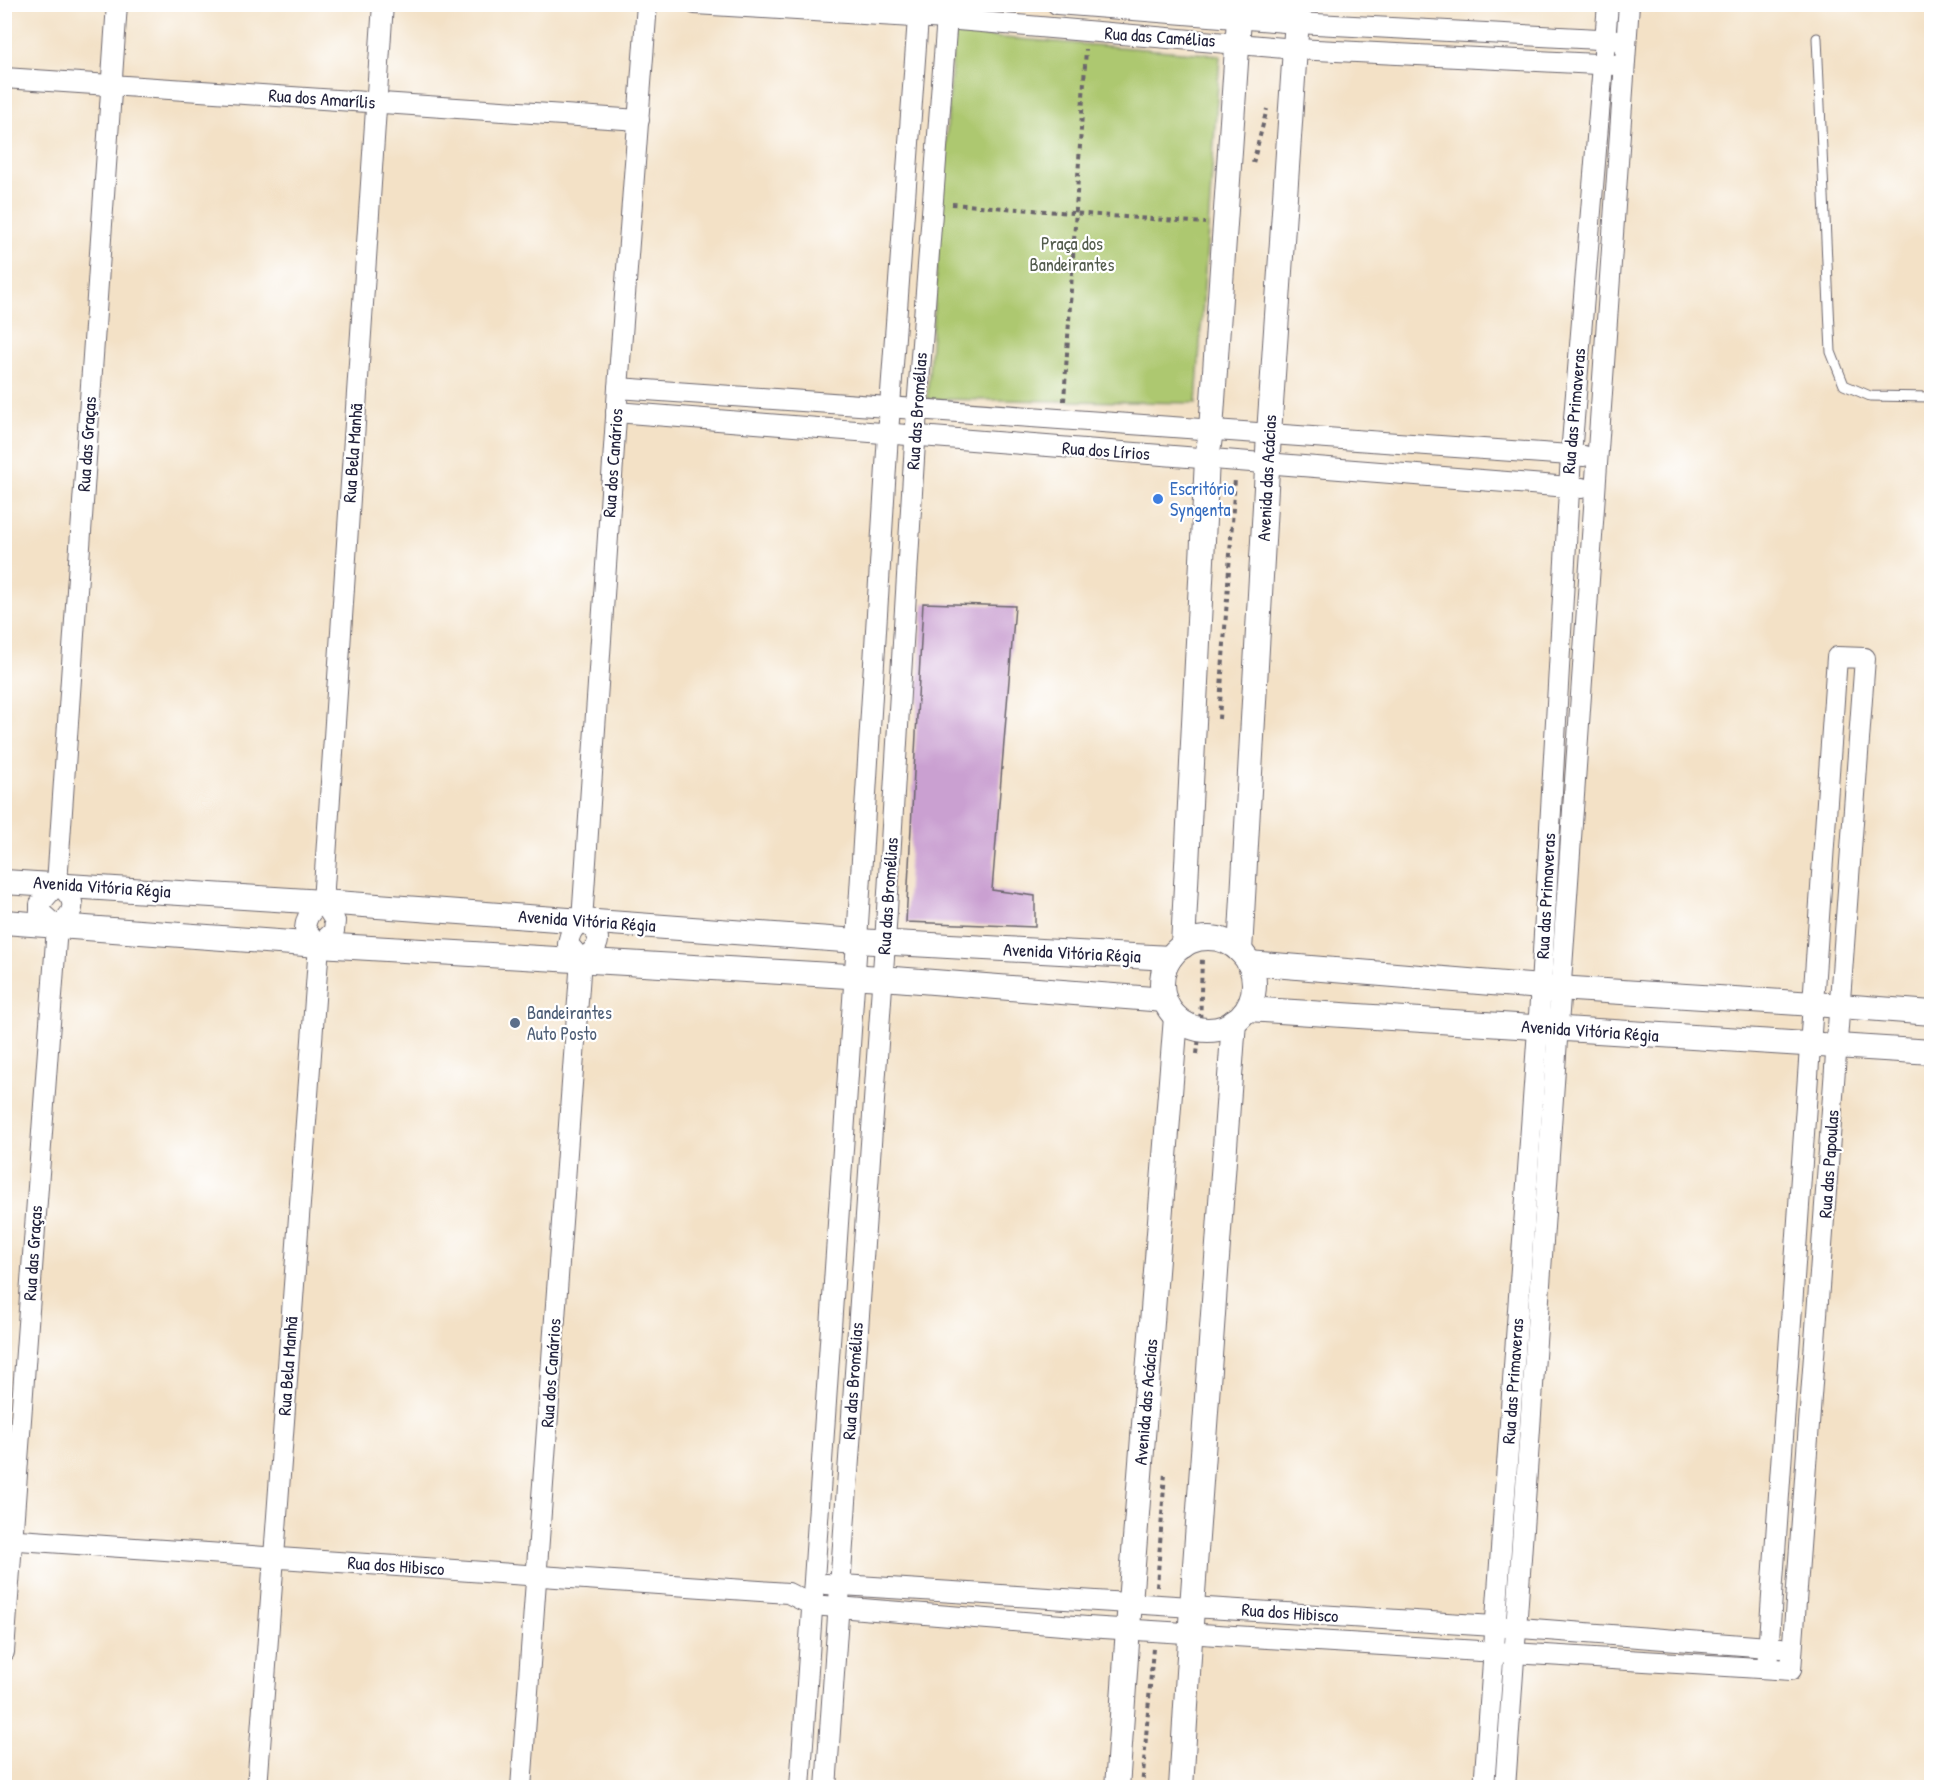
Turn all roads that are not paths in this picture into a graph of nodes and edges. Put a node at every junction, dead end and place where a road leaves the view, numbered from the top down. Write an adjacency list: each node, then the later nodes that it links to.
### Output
1 (117, 4): 20 (street, Rua das Graças)
2 (383, 4): 21 (street, Rua Bela Manhã)
3 (647, 4): 22 (street, Rua dos Canários)
4 (695, 4): 8 (street, Rua das Camélias)
5 (1057, 4): 10 (street, Rua das Camélias)
6 (1608, 4): 13 (street, Rua das Primaveras)
7 (1629, 4): 14 (street, Rua das Primaveras)
8 (919, 11): 9 (street, Rua das Camélias); 25 (street, Rua das Bromélias)
9 (947, 12): 15 (street, Rua das Camélias); 26 (street, Rua das Bromélias)
10 (1240, 12): 11 (street, Rua das Camélias); 15 (street)
11 (1297, 14): 13 (street, Rua das Camélias); 16 (street, Avenida das Acácias)
12 (1817, 38): 24 (lane)
13 (1606, 40): 14 (street, Rua das Camélias); 17 (street, Rua das Primaveras)
14 (1627, 40): 18 (street, Rua das Primaveras)
15 (1238, 43): 16 (street, Rua das Camélias); 28 (street)
16 (1296, 49): 17 (street, Rua das Camélias); 30 (street, Avenida das Acácias)
17 (1603, 65): 18 (street, Rua das Camélias); 32 (street, Rua das Primaveras)
18 (1625, 65): 33 (street, Rua das Primaveras)
19 (4, 78): 20 (street, Rua dos Amarílis)
20 (112, 85): 21 (street, Rua dos Amarílis); 39 (street, Rua das Graças)
21 (376, 103): 22 (street, Rua dos Amarílis); 40 (street, Rua Bela Manhã)
22 (639, 120): 23 (street, Rua dos Canários)
23 (618, 388): 25 (street, Rua dos Lírios); 27 (street, Rua dos Canários)
24 (1932, 397)
25 (891, 407): 26 (street, Rua dos Lírios); 29 (street, Rua das Bromélias)
26 (916, 409): 28 (street, Rua dos Lírios); 31 (street, Rua das Bromélias)
27 (616, 412): 29 (street, Rua dos Lírios); 41 (street, Rua dos Canários)
28 (1211, 429): 30 (street, Rua dos Lírios); 34 (street)
29 (888, 434): 31 (street, Rua dos Lírios); 44 (street, Rua das Bromélias)
30 (1269, 434): 32 (street, Rua dos Lírios); 35 (street, Avenida das Acácias)
31 (915, 436): 34 (street, Rua dos Lírios); 45 (street, Rua das Bromélias)
32 (1570, 455): 33 (street, Rua dos Lírios); 36 (street, Rua das Primaveras)
33 (1599, 457): 37 (street, Rua das Primaveras)
34 (1207, 459): 35 (street, Rua dos Lírios); 47 (street)
35 (1268, 463): 36 (street, Rua dos Lírios); 48 (street, Avenida das Acácias)
36 (1569, 487): 37 (street, Rua dos Lírios); 52 (street, Rua das Primaveras)
37 (1596, 489): 52 (street, Rua das Primaveras)
38 (4, 882): 39 (street, Avenida Vitória Régia)
39 (57, 884): 40 (street, Avenida Vitória Régia); 43 (street); 43 (street)
40 (323, 902): 41 (street, Avenida Vitória Régia); 46 (street)
41 (582, 921): 44 (street, Avenida Vitória Régia); 49 (street)
42 (4, 922): 43 (street, Avenida Vitória Régia)
43 (57, 927): 46 (street, Avenida Vitória Régia); 62 (street, Rua das Graças)
44 (857, 941): 45 (street, Avenida Vitória Régia); 50 (street, Rua das Bromélias)
45 (885, 943): 47 (street, Avenida Vitória Régia); 51 (street, Rua das Bromélias)
46 (319, 945): 49 (street, Avenida Vitória Régia); 63 (street, Rua Bela Manhã)
47 (1177, 952): 48 (street); 55 (street)
48 (1244, 957): 52 (street); 57 (street)
49 (581, 959): 50 (street, Avenida Vitória Régia); 64 (street, Rua dos Canários)
50 (854, 977): 51 (street, Avenida Vitória Régia); 65 (street, Rua das Bromélias)
51 (882, 978): 55 (street, Avenida Vitória Régia); 66 (street, Rua das Bromélias)
52 (1552, 988): 53 (street); 58 (street, Rua das Primaveras)
53 (1814, 1004): 54 (street); 54 (street, Rua das Papoulas); 59 (street, Rua das Papoulas)
54 (1840, 1008): 56 (street); 60 (street, Rua das Papoulas)
55 (1171, 1009): 57 (street); 68 (street, Avenida das Acácias)
56 (1932, 1013)
57 (1241, 1015): 58 (street, Avenida Vitória Régia); 71 (street)
58 (1549, 1028): 59 (street, Avenida Vitória Régia); 72 (street, Rua das Primaveras); 74 (street, Rua das Primaveras)
59 (1811, 1045): 60 (street, Avenida Vitória Régia); 76 (street, Rua das Papoulas)
60 (1837, 1047): 61 (street, Avenida Vitória Régia); 77 (street, Rua das Papoulas)
61 (1932, 1052)
62 (8, 1540): 63 (street, Rua dos Hibisco); 79 (street, Rua das Graças)
63 (274, 1558): 64 (street, Rua dos Hibisco); 83 (street, Rua Bela Manhã)
64 (536, 1576): 67 (street, Rua dos Hibisco); 84 (street, Rua dos Canários)
65 (813, 1584): 66 (street, Rua dos Hibisco); 67 (street, Rua dos Hibisco); 69 (street, Rua das Bromélias)
66 (838, 1585): 68 (street, Rua dos Hibisco); 70 (street, Rua das Bromélias)
67 (788, 1593): 69 (street, Rua dos Hibisco)
68 (1130, 1604): 71 (street, Rua dos Hibisco); 73 (street, Avenida das Acácias)
69 (812, 1605): 70 (street, Rua dos Hibisco); 85 (street, Rua das Bromélias)
70 (837, 1607): 73 (street, Rua dos Hibisco); 86 (street, Rua das Bromélias)
71 (1192, 1607): 72 (street, Rua dos Hibisco); 75 (street)
72 (1494, 1626): 74 (street, Rua dos Hibisco); 78 (street, Rua das Primaveras)
73 (1128, 1628): 75 (street, Rua dos Hibisco); 87 (street, Avenida das Acácias)
74 (1516, 1628): 76 (street, Rua dos Hibisco); 80 (street, Rua das Primaveras)
75 (1191, 1633): 78 (street, Rua dos Hibisco); 88 (street)
76 (1769, 1647): 77 (street, Rua dos Hibisco); 81 (street, Rua das Papoulas)
77 (1793, 1649): 82 (street, Rua das Papoulas)
78 (1494, 1651): 80 (street, Rua dos Hibisco); 89 (street, Rua das Primaveras)
79 (4, 1652)
80 (1514, 1652): 81 (street, Rua dos Hibisco); 90 (street, Rua das Primaveras)
81 (1767, 1668): 82 (street, Rua dos Hibisco)
82 (1791, 1670)
83 (257, 1788)
84 (521, 1788)
85 (800, 1788)
86 (826, 1788)
87 (1117, 1788)
88 (1181, 1788)
89 (1484, 1788)
90 (1505, 1788)

